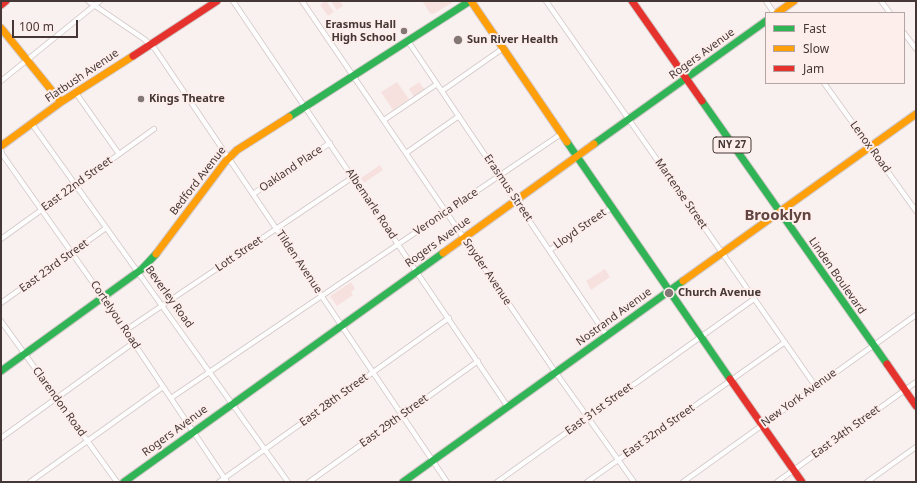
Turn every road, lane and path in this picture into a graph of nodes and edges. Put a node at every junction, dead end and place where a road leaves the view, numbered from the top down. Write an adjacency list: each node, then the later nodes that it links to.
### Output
1 (6, 1): 13 (main road)
2 (88, 1): 14 (street)
3 (100, 1): 14 (street)
4 (233, 1): 34 (street, Albemarle Road)
5 (302, 1): 26 (street, Snyder Avenue)
6 (470, 1): 21 (main road, Bedford Avenue); 23 (main road)
7 (546, 1): 37 (street, Martense Street)
8 (632, 1): 27 (main road, Linden Boulevard / NY 27)
9 (766, 1): 15 (street)
10 (794, 1): 16 (main road)
11 (881, 1): 17 (street)
12 (213, 2): 22 (main road, Flatbush Avenue)
13 (1, 5)
14 (94, 5): 22 (street); 25 (street)
15 (775, 12)
16 (778, 12)
17 (889, 12)
18 (765, 22): 27 (main road, Rogers Avenue)
19 (1, 28): 25 (main road)
20 (905, 34): 24 (street)
21 (408, 41): 26 (main road, Bedford Avenue); 29 (street, Erasmus Street)
22 (150, 44): 32 (main road, Flatbush Avenue); 48 (street, Tilden Avenue)
23 (502, 48): 31 (street); 41 (main road)
24 (916, 50)
25 (27, 60): 28 (street); 33 (main road)
26 (353, 75): 34 (main road, Bedford Avenue); 38 (street, Snyder Avenue)
27 (686, 78): 37 (main road, Rogers Avenue); 58 (main road, Linden Boulevard / NY 27)
28 (1, 81)
29 (437, 84): 31 (street, Erasmus Street); 38 (street)
30 (825, 84): 43 (street, Lenox Road)
31 (442, 91): 36 (street, Erasmus Street)
32 (76, 93): 33 (main road, Flatbush Avenue); 46 (street)
33 (61, 102): 39 (main road, Flatbush Avenue)
34 (305, 106): 42 (street, Albemarle Road); 48 (main road, Bedford Avenue)
35 (916, 114): 43 (main road, Nostrand Avenue)
36 (459, 116): 45 (street); 49 (street, Erasmus Street)
37 (629, 119): 47 (main road, Rogers Avenue); 66 (street, Martense Street)
38 (384, 120): 45 (street, Snyder Avenue)
39 (32, 124): 44 (main road, Flatbush Avenue); 51 (street, Beverley Road)
40 (154, 129): 46 (street, East 22nd Street)
41 (561, 134): 47 (main road); 49 (street, Veronica Place)
42 (330, 143): 50 (street, Albemarle Road); 52 (street, Oakland Place)
43 (870, 147): 56 (street, Lenox Road); 58 (main road, Nostrand Avenue)
44 (1, 148): 55 (street, Cortelyou Road)
45 (406, 153): 57 (street, Snyder Avenue)
46 (119, 154): 51 (street, East 22nd Street)
47 (576, 157): 53 (main road, Rogers Avenue); 54 (main road)
48 (229, 158): 52 (street, Tilden Avenue); 68 (main road, Bedford Avenue)
49 (499, 176): 53 (street, Erasmus Street); 57 (street, Veronica Place)
50 (353, 177): 60 (street, Lott Street); 63 (street, Albemarle Road)
51 (75, 185): 55 (street, East 22nd Street); 59 (street, Beverley Road)
52 (253, 194): 60 (street, Tilden Avenue)
53 (516, 200): 61 (main road, Rogers Avenue); 64 (street, Erasmus Street)
54 (611, 208): 64 (street, Lloyd Street); 69 (main road)
55 (41, 210): 62 (street, East 22nd Street); 65 (street, Cortelyou Road)
56 (916, 211)
57 (446, 212): 61 (street, Snyder Avenue); 63 (street, Veronica Place)
58 (779, 212): 66 (main road, Nostrand Avenue); 84 (main road, Linden Boulevard / NY 27)
59 (106, 228): 65 (street, East 23rd Street); 68 (street, Beverley Road)
60 (276, 229): 70 (street, Tilden Avenue); 74 (street, Lott Street)
61 (464, 238): 67 (main road, Rogers Avenue); 90 (street, Snyder Avenue)
62 (1, 239)
63 (398, 244): 67 (street, Albemarle Road); 70 (street, Veronica Place)
64 (550, 250): 80 (street, Erasmus Street)
65 (72, 252): 71 (street, Cortelyou Road); 73 (street, East 23rd Street)
66 (722, 253): 69 (main road, Nostrand Avenue); 72 (street, Martense Street)
67 (417, 271): 76 (street, Albemarle Road); 78 (main road, Rogers Avenue)
68 (138, 272): 71 (main road, Bedford Avenue); 74 (street, Beverley Road)
69 (669, 291): 80 (main road, Nostrand Avenue); 81 (main road)
70 (322, 296): 78 (street, Tilden Avenue); 88 (street, Veronica Place)
71 (103, 297): 79 (street, Cortelyou Road); 85 (main road, Bedford Avenue)
72 (754, 299): 81 (street, East 31st Street); 82 (street, Martense Street)
73 (1, 303)
74 (162, 306): 79 (street, Lott Street); 88 (street, Beverley Road)
75 (916, 315): 84 (street, New York Avenue)
76 (449, 318): 86 (street, Albemarle Road); 89 (street, East 28th Street)
77 (1, 321): 85 (street, Clarendon Road)
78 (342, 325): 89 (street, Tilden Avenue); 98 (main road, Rogers Avenue)
79 (126, 330): 83 (street, Cortelyou Road)
80 (607, 336): 90 (main road, Nostrand Avenue)
81 (700, 337): 91 (main road); 102 (street, East 31st Street)
82 (784, 342): 91 (street, East 32nd Street); 93 (street, Martense Street)
83 (133, 343): 94 (street, Cortelyou Road); 96 (street)
84 (873, 346): 93 (street, New York Avenue); 95 (main road, Linden Boulevard / NY 27)
85 (24, 354): 87 (main road, Bedford Avenue); 96 (street, Clarendon Road)
86 (478, 361): 99 (street, Albemarle Road); 101 (street, East 29th Street)
87 (1, 371)
88 (209, 372): 97 (street, Veronica Place); 98 (street, Beverley Road)
89 (373, 372): 101 (street, Tilden Avenue); 108 (street, East 28th Street)
90 (556, 373): 99 (main road, Nostrand Avenue); 102 (street, Snyder Avenue)
91 (730, 380): 103 (main road); 109 (street, East 32nd Street)
92 (916, 382): 95 (street, East 34th Street)
93 (816, 386): 103 (street, New York Avenue)
94 (163, 387): 97 (street, Cortelyou Road); 106 (street)
95 (904, 390): 100 (main road, Linden Boulevard / NY 27); 111 (street, East 34th Street)
96 (56, 398): 105 (street); 106 (street, Clarendon Road)
97 (171, 398): 104 (street, Cortelyou Road)
98 (232, 404): 104 (main road, Rogers Avenue); 108 (street, Beverley Road)
99 (508, 406): 110 (main road, Nostrand Avenue)
100 (916, 406)
101 (402, 415): 110 (street, Tilden Avenue); 118 (street, East 29th Street)
102 (587, 417): 109 (street, Snyder Avenue); 121 (street, East 31st Street)
103 (762, 426): 111 (main road); 124 (street, New York Avenue)
104 (194, 432): 112 (street, Cortelyou Road); 115 (main road, Rogers Avenue)
105 (1, 438)
106 (87, 441): 113 (street); 114 (street, Clarendon Road)
107 (916, 447): 127 (street)
108 (265, 449): 112 (street, East 28th Street); 117 (street, Beverley Road)
109 (618, 460): 122 (street, East 32nd Street); 123 (street, Snyder Avenue)
110 (433, 461): 119 (main road, Nostrand Avenue); 120 (street, Tilden Avenue)
111 (793, 470): 125 (street, East 34th Street); 126 (main road)
112 (226, 480): 116 (street, East 28th Street)
113 (30, 482)
114 (117, 482)
115 (124, 482)
116 (219, 482)
117 (288, 482)
118 (309, 482)
119 (403, 482)
120 (448, 482)
121 (497, 482)
122 (587, 482)
123 (634, 482)
124 (683, 482)
125 (777, 482)
126 (802, 482)
127 (867, 482)

